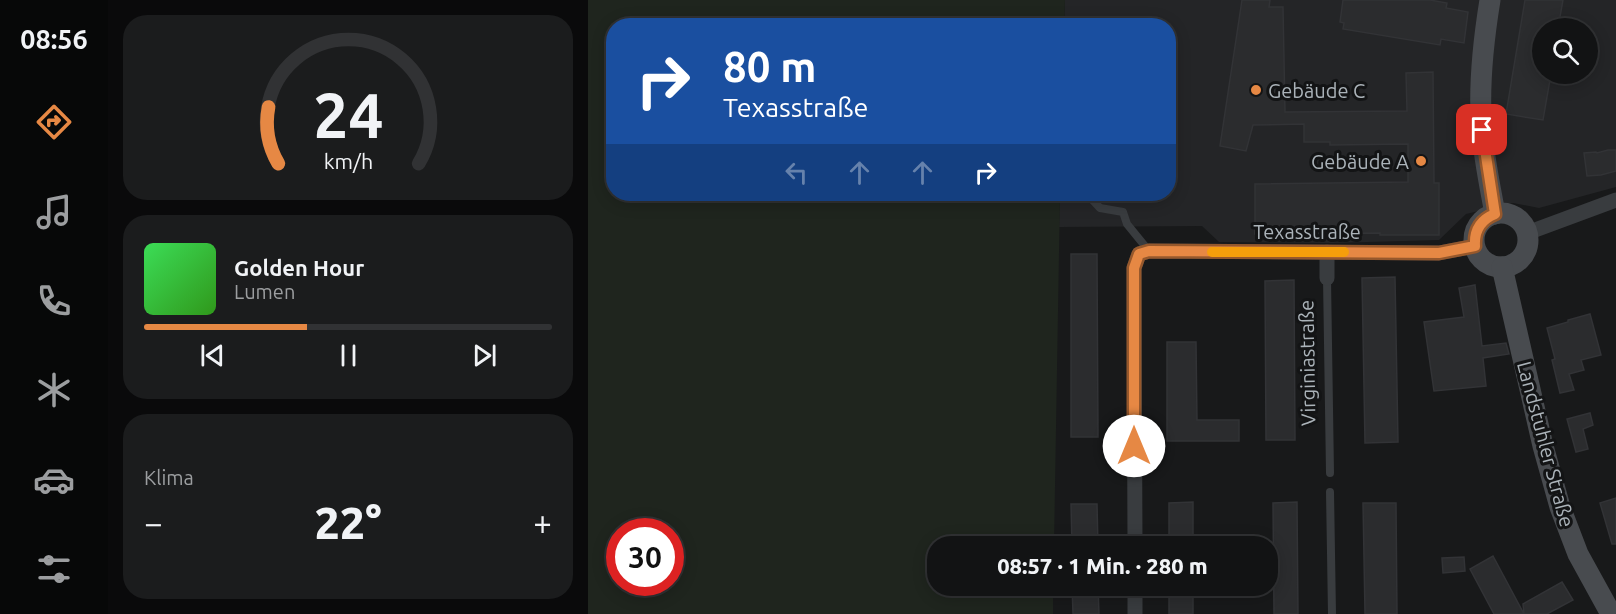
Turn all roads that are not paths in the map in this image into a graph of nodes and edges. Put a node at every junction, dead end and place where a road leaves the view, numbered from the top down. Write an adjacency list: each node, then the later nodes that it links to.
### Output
1 (1490, 0): 4 (street)
2 (1616, 200): 5 (street)
3 (1094, 201): 8 (lane)
4 (1495, 214): 5 (street); 6 (street)
5 (1527, 233): 9 (street)
6 (1475, 246): 7 (street, Texasstraße); 9 (street)
7 (1327, 252): 8 (street, Texasstraße); 10 (street, Virginiastraße)
8 (1144, 253): 13 (street)
9 (1502, 267): 17 (street, Landstuhler Straße)
10 (1327, 278): 11 (lane, Virginiastraße)
11 (1319, 467)
12 (1330, 492): 16 (lane)
13 (1135, 536)
14 (1135, 596): 15 (street)
15 (1135, 614)
16 (1332, 614)
17 (1611, 614)

